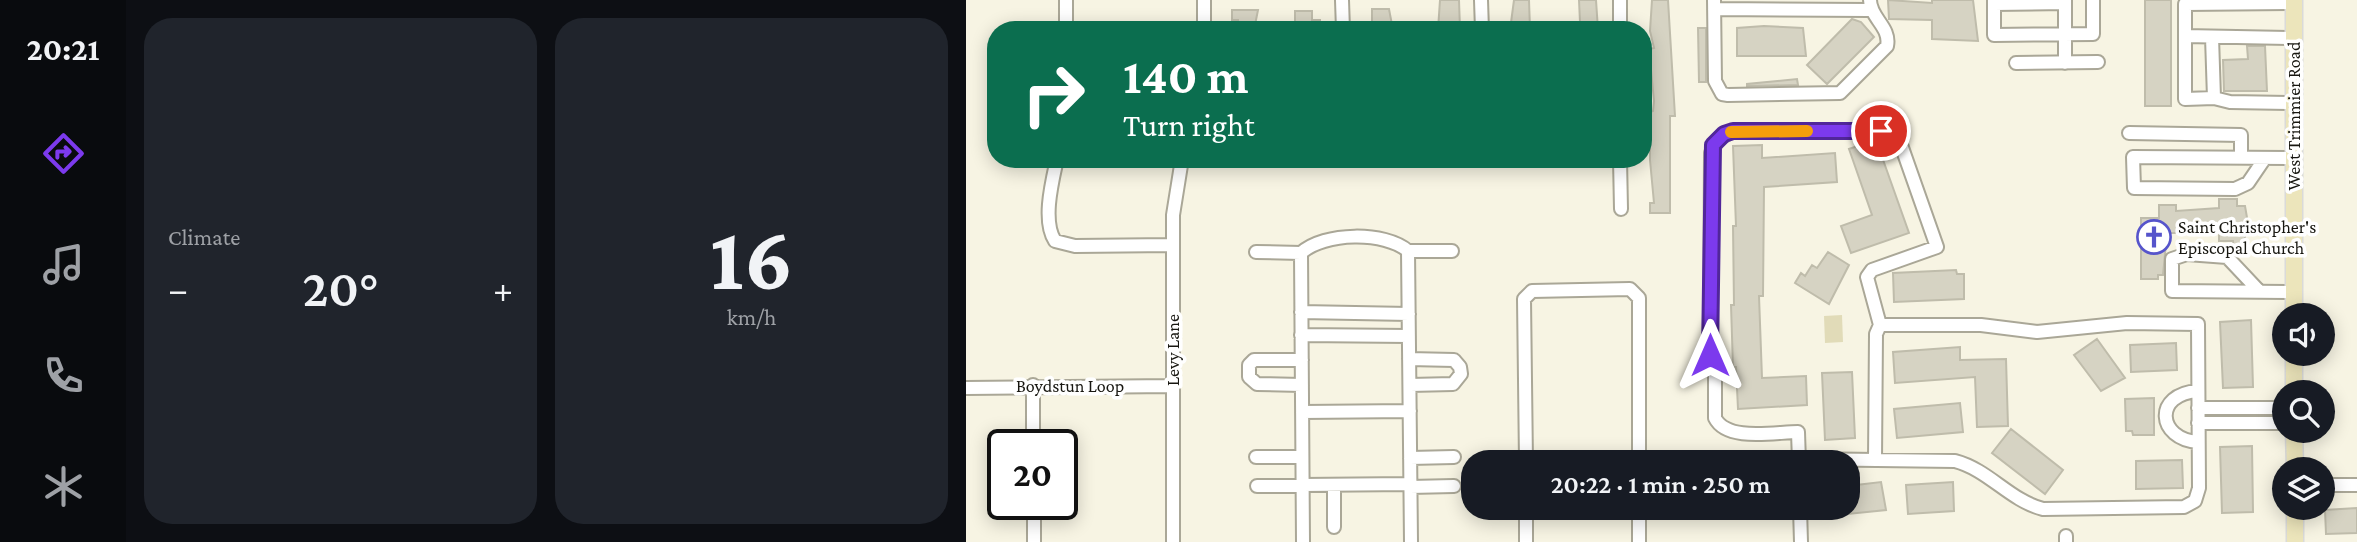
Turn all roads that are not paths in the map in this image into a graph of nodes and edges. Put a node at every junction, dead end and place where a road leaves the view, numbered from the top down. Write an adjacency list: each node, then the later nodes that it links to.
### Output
1 (1066, 0): 12 (street)
2 (1204, 0): 13 (street)
3 (1342, 0): 14 (street)
4 (1481, 0): 15 (street)
5 (1620, 0): 16 (street)
6 (2093, 0): 17 (street)
7 (1994, 2): 8 (street); 17 (street)
8 (2065, 2): 17 (street)
9 (2294, 2): 18 (street); 20 (main road, West Trimmier Road)
10 (1714, 4): 11 (street); 11 (street)
11 (1870, 5)
12 (1066, 21)
13 (1204, 21)
14 (1343, 21)
15 (1482, 21)
16 (1620, 21)
17 (2065, 34): 22 (street)
18 (2185, 36): 19 (street); 24 (street)
19 (2212, 37): 20 (street); 24 (street)
20 (2294, 38): 25 (main road, West Trimmier Road)
21 (2098, 62): 22 (street)
22 (2065, 63): 23 (street)
23 (2015, 64)
24 (2214, 98): 25 (street)
25 (2294, 103): 29 (main road, West Trimmier Road)
26 (2129, 133): 27 (street)
27 (2241, 158): 28 (street); 28 (street)
28 (2265, 158): 29 (street)
29 (2294, 158): 40 (main road, West Trimmier Road)
30 (1056, 168): 34 (street)
31 (1181, 168): 34 (street, Levy Lane)
32 (1620, 168): 33 (street)
33 (1621, 209)
34 (1172, 245): 52 (street, Levy Lane)
35 (1408, 251): 36 (street); 38 (street); 43 (street)
36 (1452, 251)
37 (1256, 252): 38 (street)
38 (1301, 253): 42 (street)
39 (2260, 292): 39 (street); 40 (street)
40 (2294, 292): 41 (main road, West Trimmier Road)
41 (2294, 303)
42 (1301, 313): 43 (street); 45 (street)
43 (1409, 314): 46 (street)
44 (1880, 326): 54 (street); 65 (street); 71 (street)
45 (1301, 335): 46 (street); 48 (street)
46 (1409, 336): 47 (street)
47 (1409, 359): 51 (street); 51 (street)
48 (1301, 360): 50 (street); 50 (street)
49 (1033, 385): 52 (street, Boydstun Loop); 53 (street, Boydstun Loop); 61 (street)
50 (1302, 385): 58 (street)
51 (1409, 385): 57 (street)
52 (1173, 386): 86 (street, Levy Lane)
53 (966, 388)
54 (2198, 391): 55 (street); 62 (street)
55 (2198, 408): 56 (street); 59 (street)
56 (2272, 408)
57 (1410, 411): 58 (street); 69 (street)
58 (1302, 412): 67 (street)
59 (2199, 423): 60 (street); 62 (street)
60 (2272, 423)
61 (1033, 429)
62 (2199, 442): 71 (street)
63 (1526, 450): 64 (street)
64 (1639, 450)
65 (1799, 450)
66 (1256, 457): 67 (street)
67 (1302, 457): 76 (street)
68 (1454, 457): 69 (street)
69 (1410, 458): 77 (street)
70 (1860, 460): 71 (street)
71 (1875, 460)
72 (1257, 485): 76 (street)
73 (1334, 485): 76 (street); 77 (street); 84 (street)
74 (2335, 485): 75 (street)
75 (2357, 485)
76 (1302, 486): 87 (street)
77 (1410, 486): 78 (street); 88 (street)
78 (1454, 486)
79 (1034, 520): 85 (street)
80 (1526, 520): 89 (street)
81 (1639, 520): 90 (street)
82 (1800, 520): 91 (street)
83 (2295, 520): 92 (main road)
84 (1334, 527)
85 (1034, 542)
86 (1173, 542)
87 (1303, 542)
88 (1410, 542)
89 (1526, 542)
90 (1639, 542)
91 (1801, 542)
92 (2295, 542)

